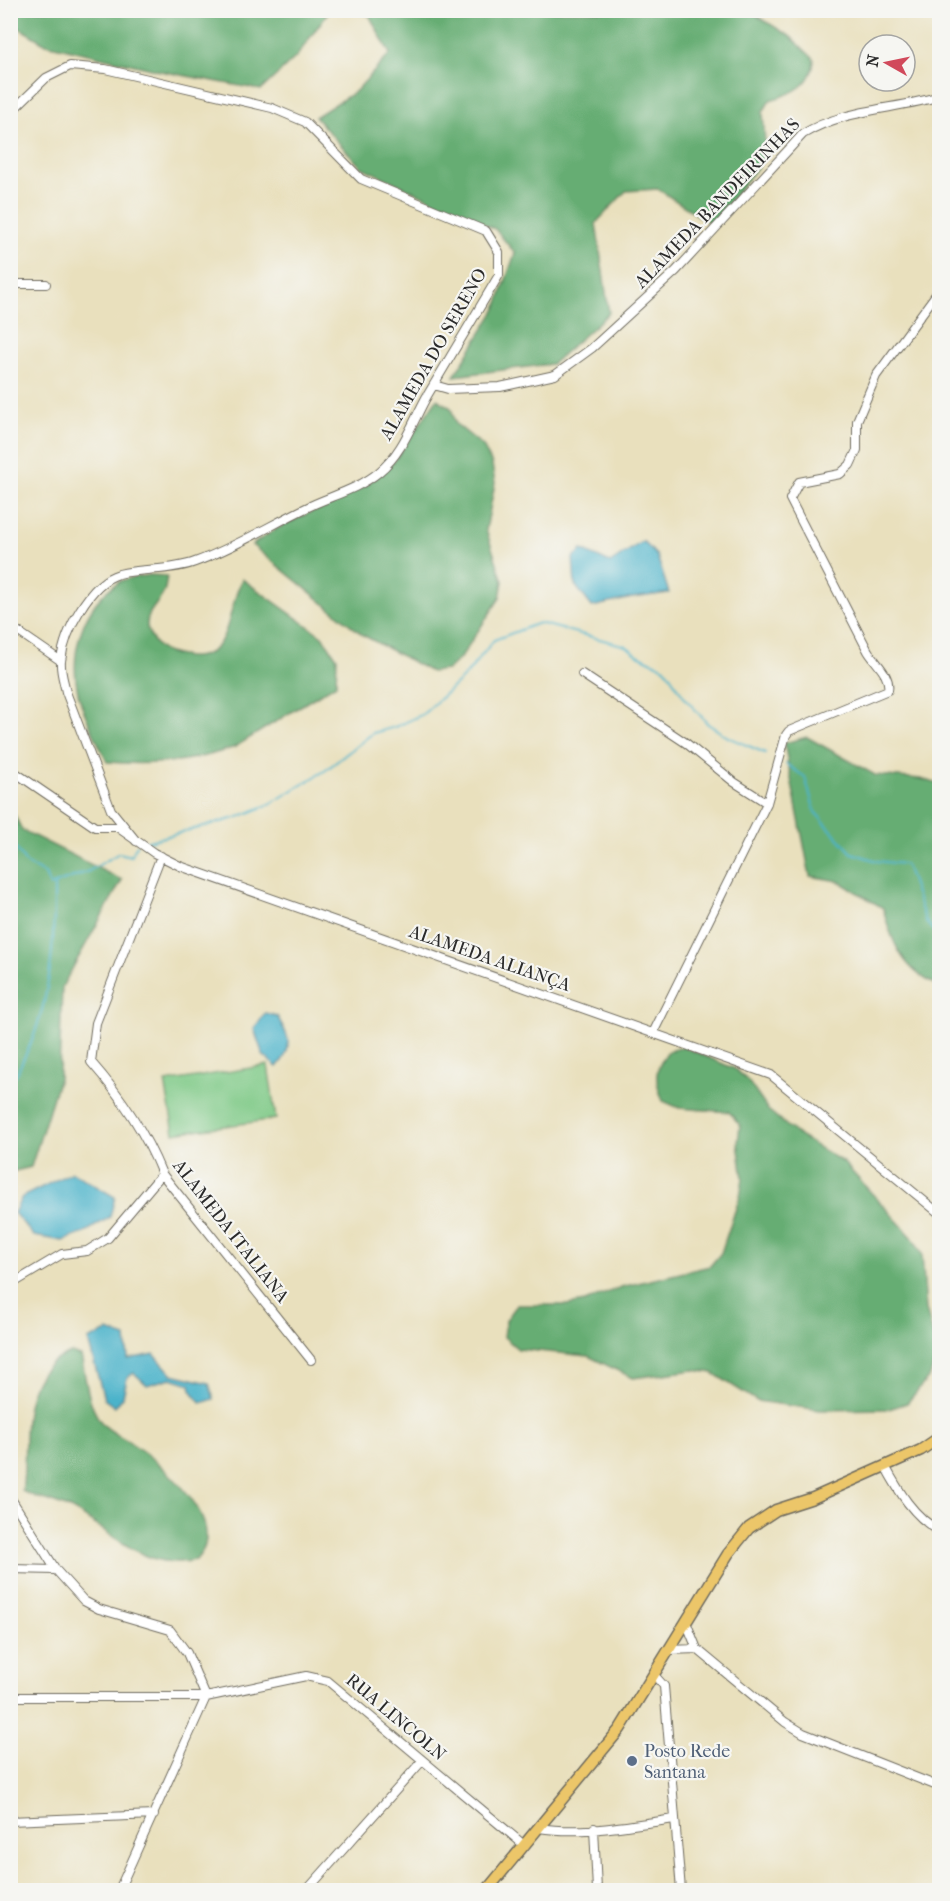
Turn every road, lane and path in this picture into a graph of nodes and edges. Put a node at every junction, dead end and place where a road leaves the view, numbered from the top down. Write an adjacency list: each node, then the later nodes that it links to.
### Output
1 (939, 96): 6 (street, ALAMEDA BANDEIRINHAS)
2 (10, 113): 6 (street, ALAMEDA DO SERENO)
3 (10, 284): 4 (street)
4 (46, 284)
5 (939, 289): 11 (street)
6 (434, 385): 8 (street, ALAMEDA DO SERENO)
7 (10, 626): 8 (street)
8 (61, 661): 12 (street, ALAMEDA DO SERENO)
9 (582, 674): 11 (street)
10 (10, 769): 12 (street, ALAMEDA ALIANÇA)
11 (767, 803): 14 (street)
12 (136, 841): 13 (street, ALAMEDA ALIANÇA)
13 (157, 855): 14 (street, ALAMEDA ALIANÇA); 15 (street, ALAMEDA ITALIANA)
14 (653, 1032): 16 (street, ALAMEDA ALIANÇA)
15 (162, 1174): 17 (street); 18 (street, ALAMEDA ITALIANA)
16 (939, 1214)
17 (10, 1285)
18 (311, 1360)
19 (939, 1437): 20 (main road)
20 (885, 1466): 22 (street); 25 (main road)
21 (10, 1497): 24 (street)
22 (939, 1531)
23 (10, 1569): 24 (street)
24 (56, 1570): 30 (street)
25 (687, 1622): 26 (street); 27 (main road)
26 (698, 1649): 27 (street); 32 (street)
27 (669, 1650): 28 (main road)
28 (654, 1675): 34 (street); 36 (main road)
29 (10, 1697): 30 (street, RUA LINCOLN)
30 (206, 1697): 31 (street, RUA LINCOLN); 33 (street)
31 (422, 1761): 38 (street, RUA LINCOLN); 40 (street)
32 (939, 1787)
33 (154, 1815): 35 (street); 39 (street)
34 (675, 1819): 37 (street); 43 (street)
35 (10, 1821)
36 (538, 1828): 37 (street); 38 (main road)
37 (594, 1828): 42 (street)
38 (524, 1845): 41 (main road)
39 (119, 1890)
40 (308, 1890)
41 (486, 1890)
42 (597, 1890)
43 (681, 1890)

